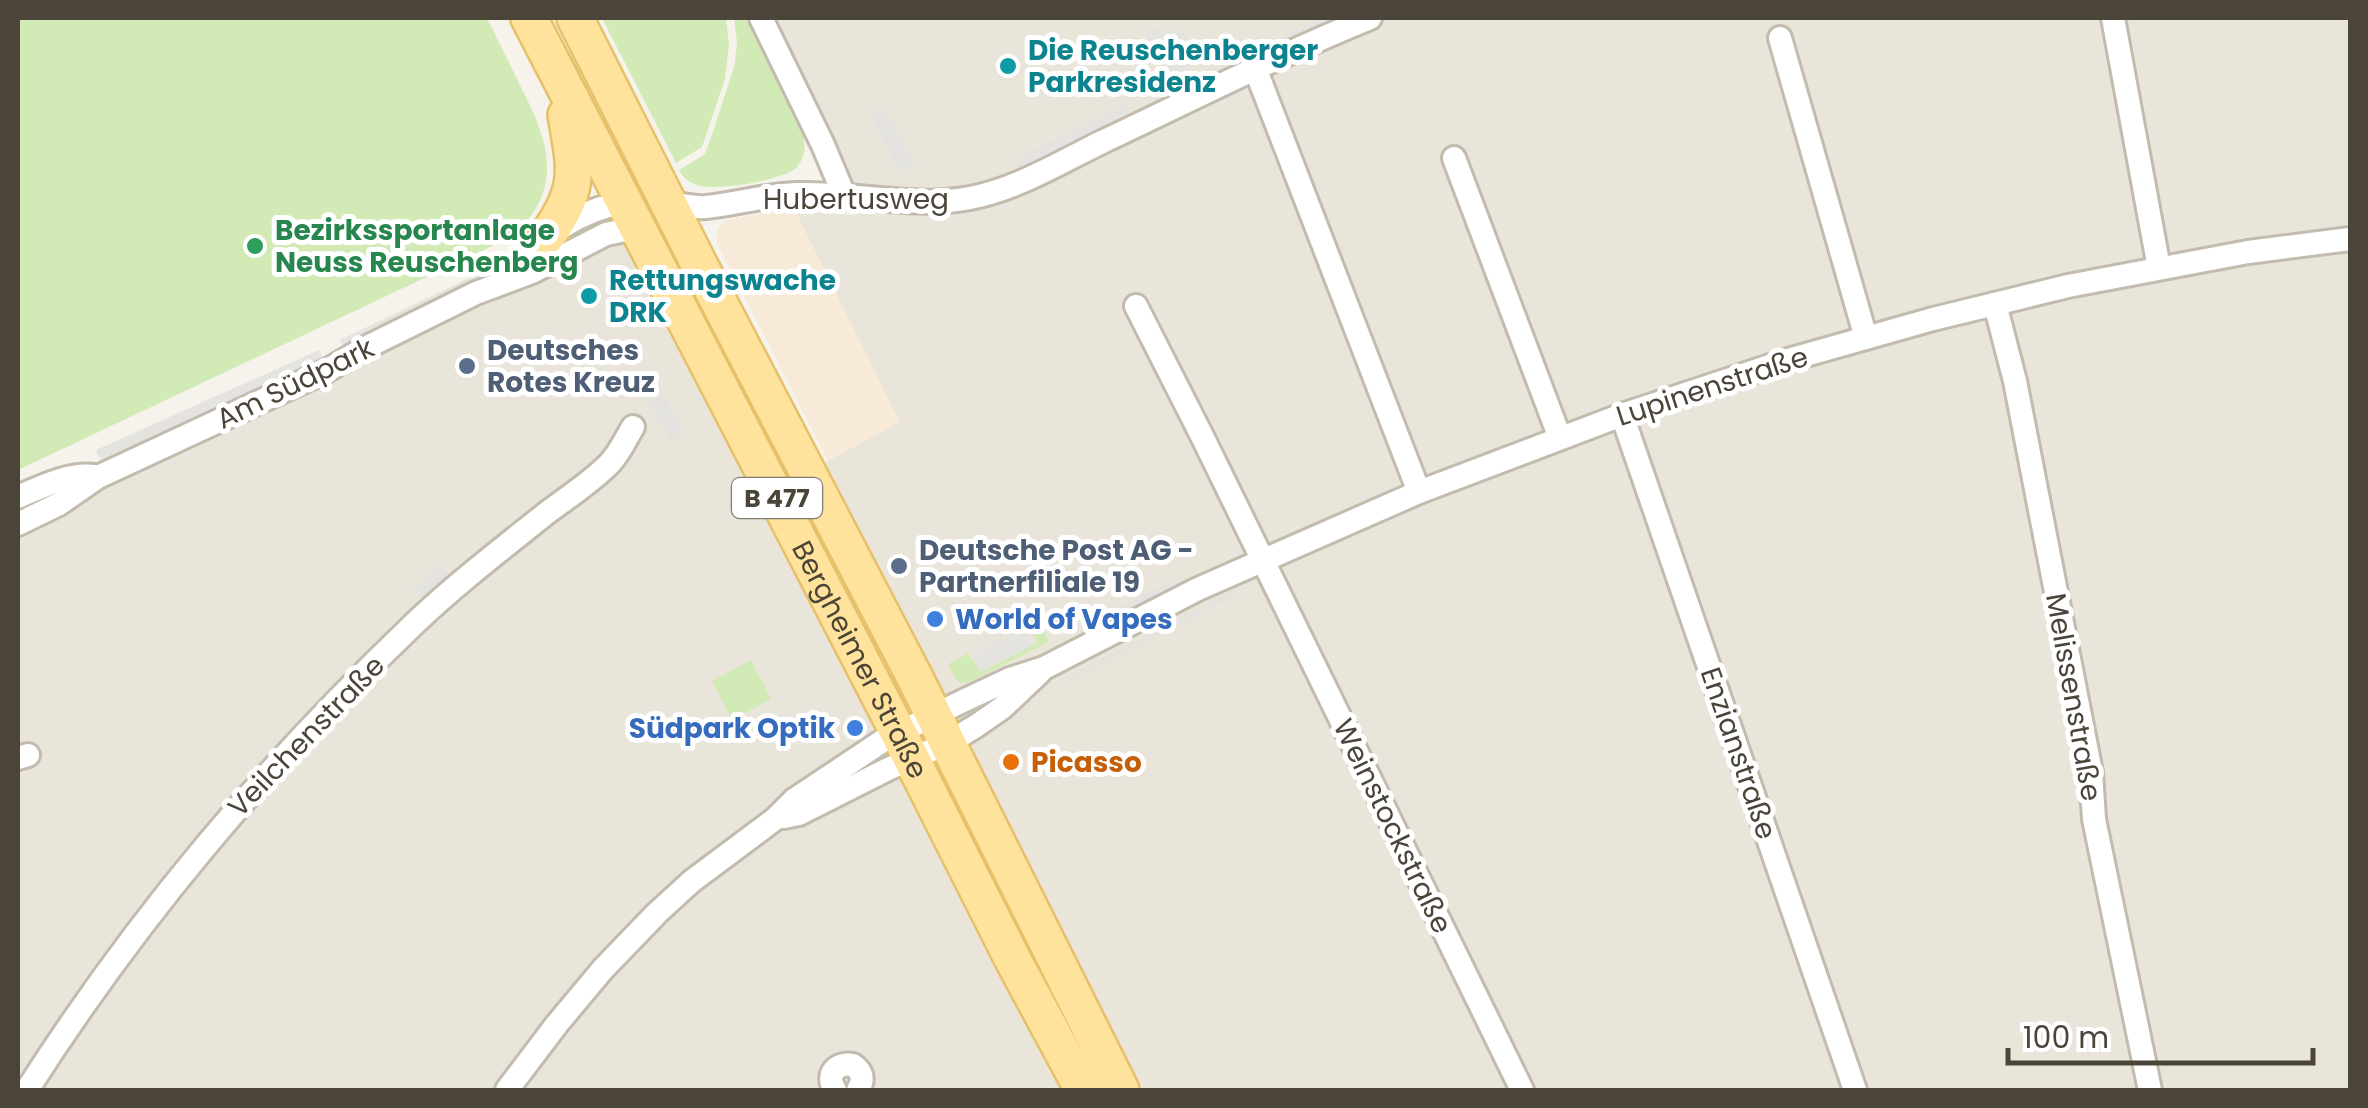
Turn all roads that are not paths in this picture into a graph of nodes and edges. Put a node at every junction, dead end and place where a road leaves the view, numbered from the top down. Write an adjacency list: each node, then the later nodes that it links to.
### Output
1 (529, 18): 8 (main road, Bergheimer Straße / B 477)
2 (575, 18): 11 (main road, Bergheimer Straße / B 477)
3 (762, 18): 10 (street)
4 (1370, 18): 7 (street, Hubertusweg)
5 (2113, 18): 16 (street)
6 (1780, 38): 20 (street)
7 (1255, 68): 10 (street, Hubertusweg); 25 (street)
8 (558, 75): 12 (main road, Bergheimer Straße / B 477); 13 (main road)
9 (1454, 158): 23 (street)
10 (844, 195): 11 (street, Hubertusweg)
11 (668, 202): 12 (main road); 29 (main road, Bergheimer Straße / B 477)
12 (625, 203): 13 (street, Am Südpark); 14 (main road, Bergheimer Straße / B 477)
13 (546, 237): 17 (street, Am Südpark)
14 (642, 237): 17 (street, Am Südpark); 30 (main road, Bergheimer Straße / B 477)
15 (2350, 239): 16 (street, Lupinenstraße)
16 (2159, 268): 18 (street, Lupinenstraße)
17 (491, 286): 24 (street, Am Südpark)
18 (1995, 304): 20 (street, Lupinenstraße); 39 (street, Melissenstraße)
19 (1136, 306): 28 (street)
20 (1866, 338): 21 (street, Lupinenstraße)
21 (1622, 415): 23 (street, Lupinenstraße); 38 (street, Enzianstraße)
22 (632, 427): 31 (street, Veilchenstraße)
23 (1560, 438): 25 (street, Lupinenstraße)
24 (98, 477): 26 (street, Am Südpark); 27 (street, Am Südpark)
25 (1419, 492): 28 (street, Lupinenstraße)
26 (18, 497)
27 (18, 524)
28 (1263, 562): 29 (street, Lupinenstraße); 37 (street, Weinstockstraße)
29 (941, 729): 30 (street, Lupinenstraße); 36 (main road, Bergheimer Straße / B 477)
30 (905, 746): 32 (street, Lupinenstraße); 35 (main road, Bergheimer Straße / B 477)
31 (27, 1090)
32 (506, 1090)
33 (834, 1090): 34 (street)
34 (858, 1090)
35 (1084, 1090)
36 (1121, 1090)
37 (1522, 1090)
38 (1855, 1090)
39 (2150, 1090)

